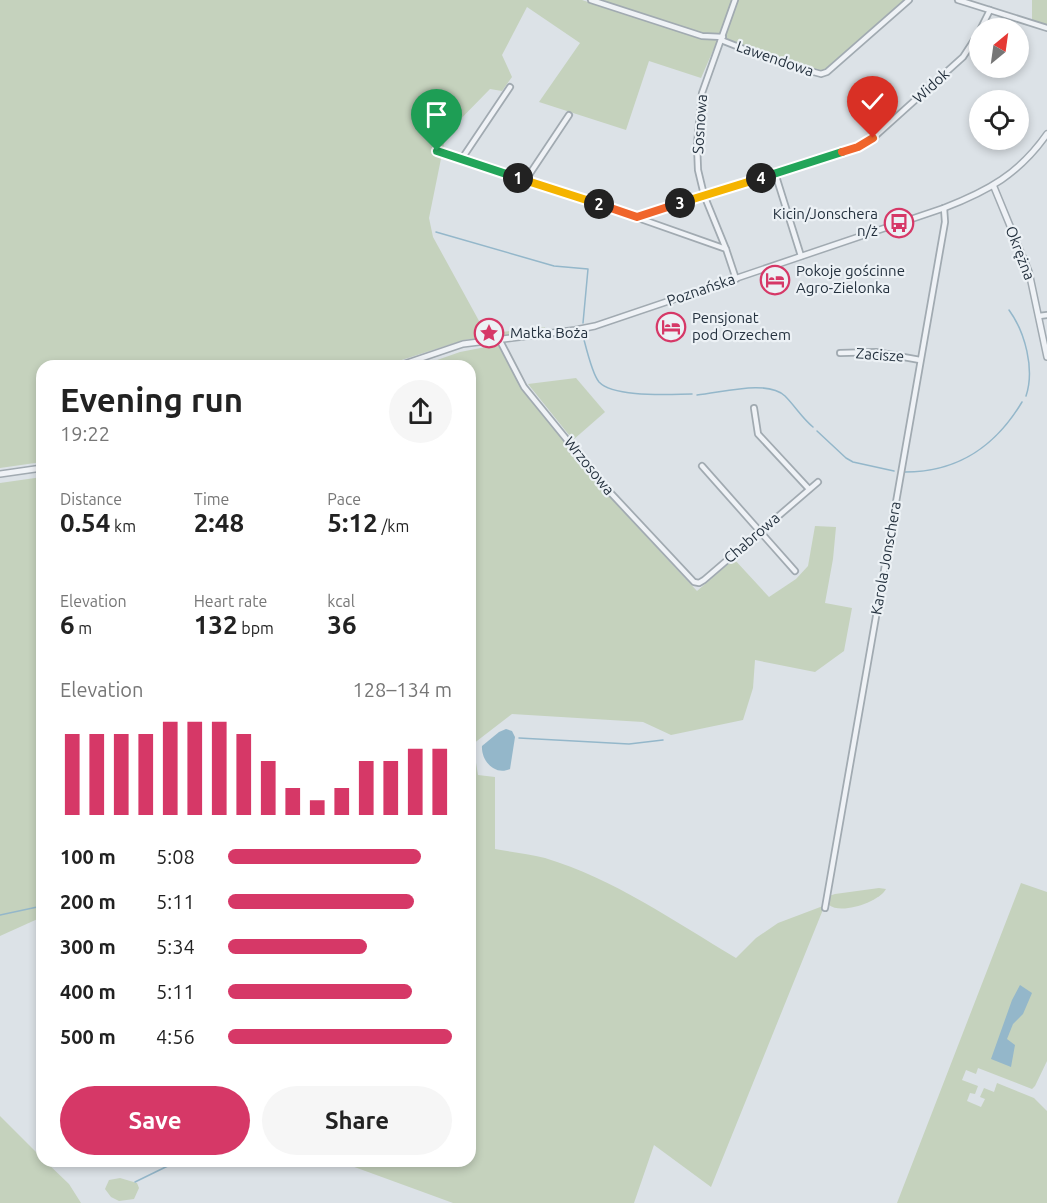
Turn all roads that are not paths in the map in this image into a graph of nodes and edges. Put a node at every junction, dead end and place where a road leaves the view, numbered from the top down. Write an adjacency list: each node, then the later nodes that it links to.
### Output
1 (591, 0): 8 (street, Lawendowa)
2 (735, 0): 8 (street, Sosnowa)
3 (909, 0): 8 (street, Lawendowa)
4 (958, 0): 5 (street)
5 (990, 10): 6 (street, Widok); 7 (street)
6 (986, 18)
7 (1047, 28)
8 (722, 38): 18 (street, Sosnowa)
9 (969, 47): 15 (street, Widok)
10 (510, 87): 14 (street)
11 (569, 115): 16 (street)
12 (1047, 134): 17 (street, Poznańska)
13 (437, 151): 14 (street)
14 (461, 160): 16 (street)
15 (775, 173): 18 (street, Widok); 22 (street)
16 (525, 181): 20 (street)
17 (994, 187): 19 (street, Poznańska); 25 (street, Okrężna)
18 (704, 195): 20 (street, Widok); 21 (street, Sosnowa)
19 (944, 208): 22 (street, Poznańska); 30 (street, Karola Jonschera)
20 (637, 217): 21 (street)
21 (726, 249): 23 (street, Sosnowa)
22 (801, 256): 23 (street, Poznańska)
23 (736, 279): 26 (street, Poznańska)
24 (1047, 315): 25 (street)
25 (1040, 316): 28 (street, Okrężna)
26 (499, 339): 29 (street, Poznańska); 39 (street, Wrzosowa)
27 (840, 353): 30 (street, Zacisze)
28 (1047, 357)
29 (414, 360)
30 (920, 360): 40 (street, Karola Jonschera)
31 (754, 408): 36 (street)
32 (702, 466): 37 (street)
33 (36, 469): 34 (street)
34 (0, 474)
35 (818, 482): 36 (street, Chabrowa)
36 (809, 489): 37 (street, Chabrowa)
37 (760, 532): 38 (street); 39 (street, Chabrowa)
38 (795, 571)
39 (694, 582)
40 (825, 908)

